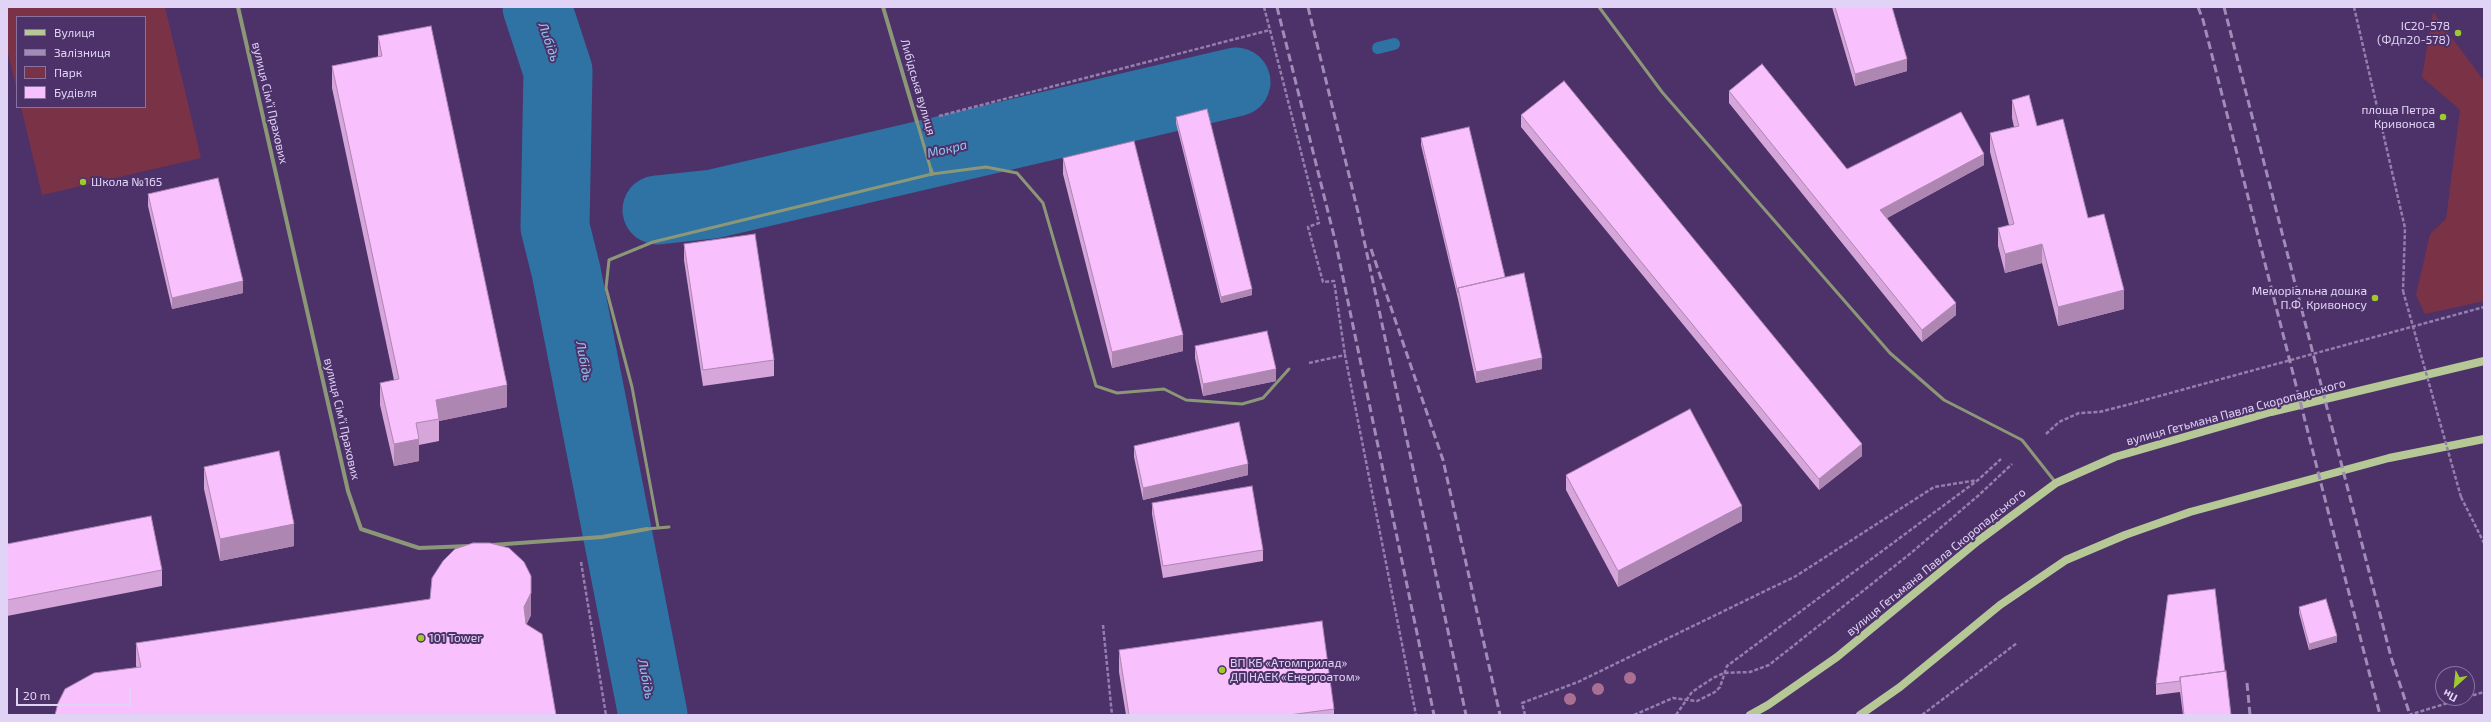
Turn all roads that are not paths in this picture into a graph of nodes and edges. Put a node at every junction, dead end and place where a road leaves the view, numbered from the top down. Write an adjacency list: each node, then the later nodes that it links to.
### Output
1 (238, 7): 14 (street, вулиця Сімʼї Прахових)
2 (883, 7): 4 (street, Либідська вулиця)
3 (1599, 7): 9 (lane)
4 (917, 122): 5 (lane, Либідська вулиця)
5 (932, 172): 7 (lane); 11 (lane)
6 (2484, 361): 9 (main road, вулиця Гетьмана Павла Скоропадського)
7 (1289, 369)
8 (2484, 439): 16 (main road)
9 (2056, 483): 15 (main road, вулиця Гетьмана Павла Скоропадського)
10 (669, 526): 11 (lane)
11 (658, 527): 12 (lane)
12 (647, 529): 13 (street)
13 (489, 545)
14 (474, 546)
15 (1750, 715)
16 (1860, 715)

